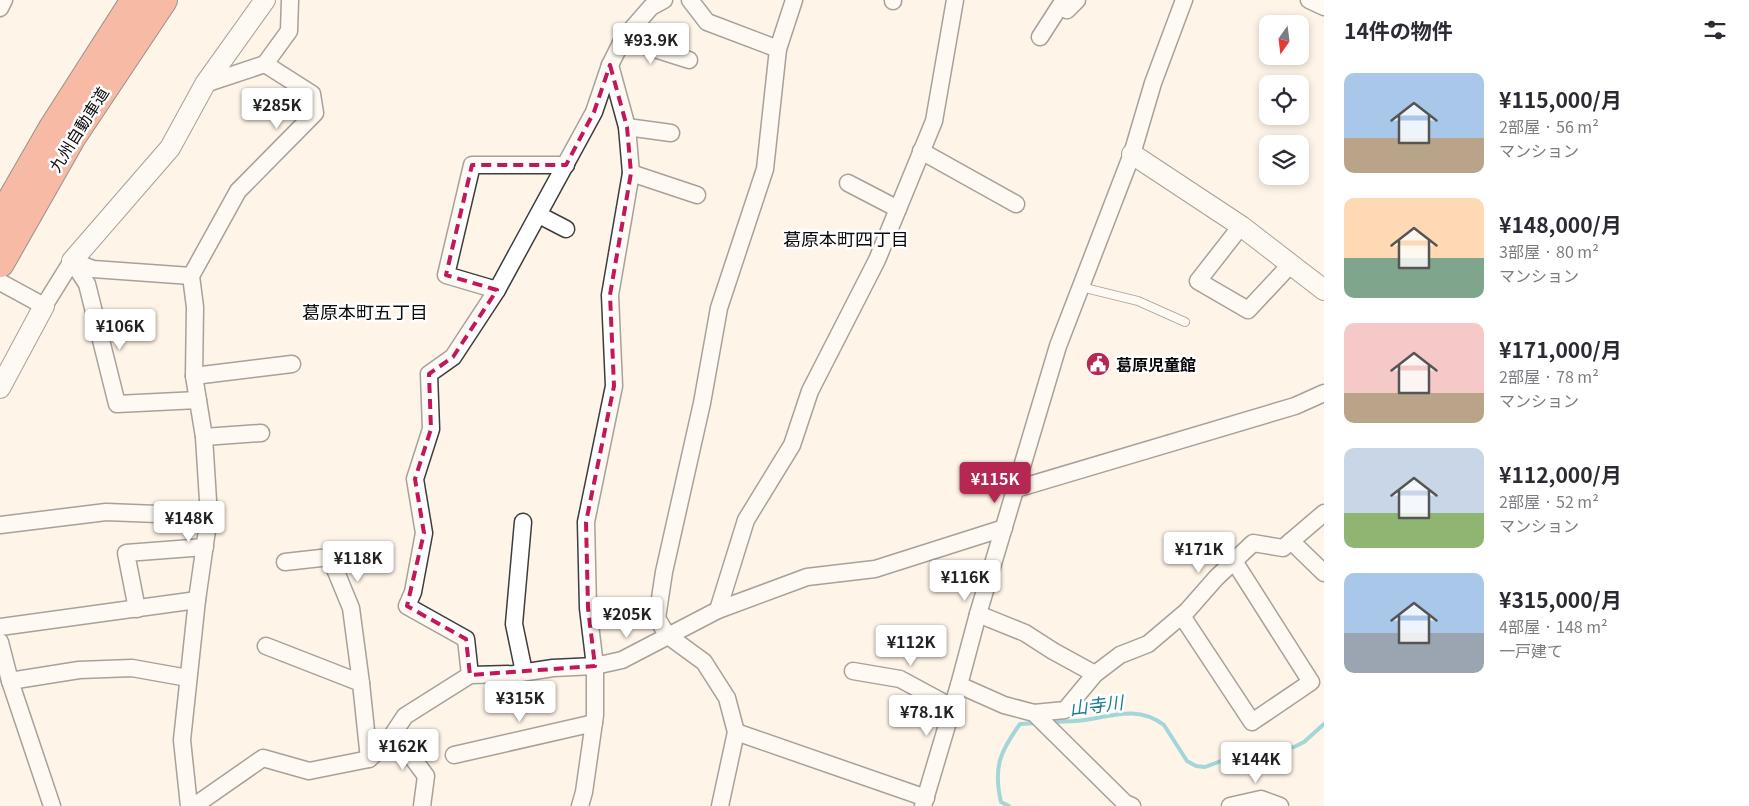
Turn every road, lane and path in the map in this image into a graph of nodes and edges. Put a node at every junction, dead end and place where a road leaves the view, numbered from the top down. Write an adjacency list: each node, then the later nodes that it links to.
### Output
1 (4, 0): 14 (street)
2 (135, 0): 35 (highway, 九州自動車道)
3 (163, 0): 35 (highway, 九州自動車道)
4 (265, 0): 21 (street)
5 (290, 0): 19 (street)
6 (664, 0): 16 (street)
7 (690, 0): 17 (street)
8 (794, 0): 17 (street)
9 (955, 0): 24 (street)
10 (1077, 0): 15 (street)
11 (1184, 0): 25 (street)
12 (1309, 0): 13 (street)
13 (1324, 7)
14 (0, 8)
15 (1040, 37)
16 (622, 39): 18 (street); 20 (street)
17 (778, 49): 69 (street)
18 (688, 60)
19 (265, 64): 21 (street); 38 (street)
20 (610, 65): 22 (street); 26 (street)
21 (205, 84): 36 (street)
22 (626, 127): 23 (street); 27 (street)
23 (671, 133)
24 (921, 152): 30 (street); 31 (street)
25 (1132, 154): 33 (street); 40 (street)
26 (566, 165): 32 (street); 41 (street)
27 (631, 173): 29 (street); 72 (street)
28 (848, 182): 31 (street)
29 (697, 195)
30 (1016, 204)
31 (898, 209): 65 (street)
32 (539, 215): 34 (street); 41 (street)
33 (1241, 226): 37 (street); 37 (street)
34 (566, 229)
35 (4, 241)
36 (72, 261): 38 (street); 43 (street); 49 (street)
37 (1291, 264): 42 (street)
38 (191, 276): 46 (street)
39 (0, 282): 43 (street)
40 (1081, 287): 44 (lane); 52 (street)
41 (497, 290): 75 (street)
42 (1324, 290)
43 (44, 306): 47 (street)
44 (1185, 322)
45 (292, 364): 46 (street)
46 (194, 376): 49 (street)
47 (0, 388)
48 (1324, 393): 52 (street)
49 (198, 400): 51 (street)
50 (261, 433): 51 (street)
51 (204, 437): 54 (street)
52 (1016, 489): 57 (street)
53 (1324, 513): 58 (street)
54 (209, 516): 56 (street); 59 (street)
55 (523, 522): 74 (street)
56 (0, 525)
57 (1004, 528): 65 (street); 66 (street)
58 (1291, 541): 60 (street); 62 (street)
59 (205, 547): 63 (street); 64 (street)
60 (1234, 561): 67 (street); 67 (street)
61 (285, 562): 79 (street)
62 (1324, 573)
63 (197, 600): 64 (street); 77 (street)
64 (137, 609): 68 (street)
65 (718, 610): 69 (street)
66 (978, 614): 76 (street); 80 (street)
67 (1182, 616): 76 (street)
68 (0, 627)
69 (667, 635): 72 (street); 84 (street)
70 (0, 642): 78 (street)
71 (266, 646): 79 (street)
72 (595, 666): 74 (street); 83 (street)
73 (853, 671): 81 (street)
74 (524, 672): 75 (street)
75 (470, 674): 85 (street)
76 (1096, 674): 82 (street)
77 (188, 678): 78 (street); 90 (street)
78 (10, 681): 89 (street)
79 (361, 683): 87 (street)
80 (959, 685): 81 (street); 82 (street)
81 (952, 707): 88 (street)
82 (1035, 714): 95 (street)
83 (594, 723): 86 (street); 93 (street)
84 (736, 732): 88 (street); 94 (street)
85 (394, 733): 87 (street); 92 (street)
86 (454, 755)
87 (369, 759): 91 (street)
88 (925, 802)
89 (52, 806)
90 (189, 806)
91 (194, 806)
92 (422, 806)
93 (580, 806)
94 (720, 806)
95 (1132, 806)
96 (1230, 806): 97 (street)
97 (1280, 806)

